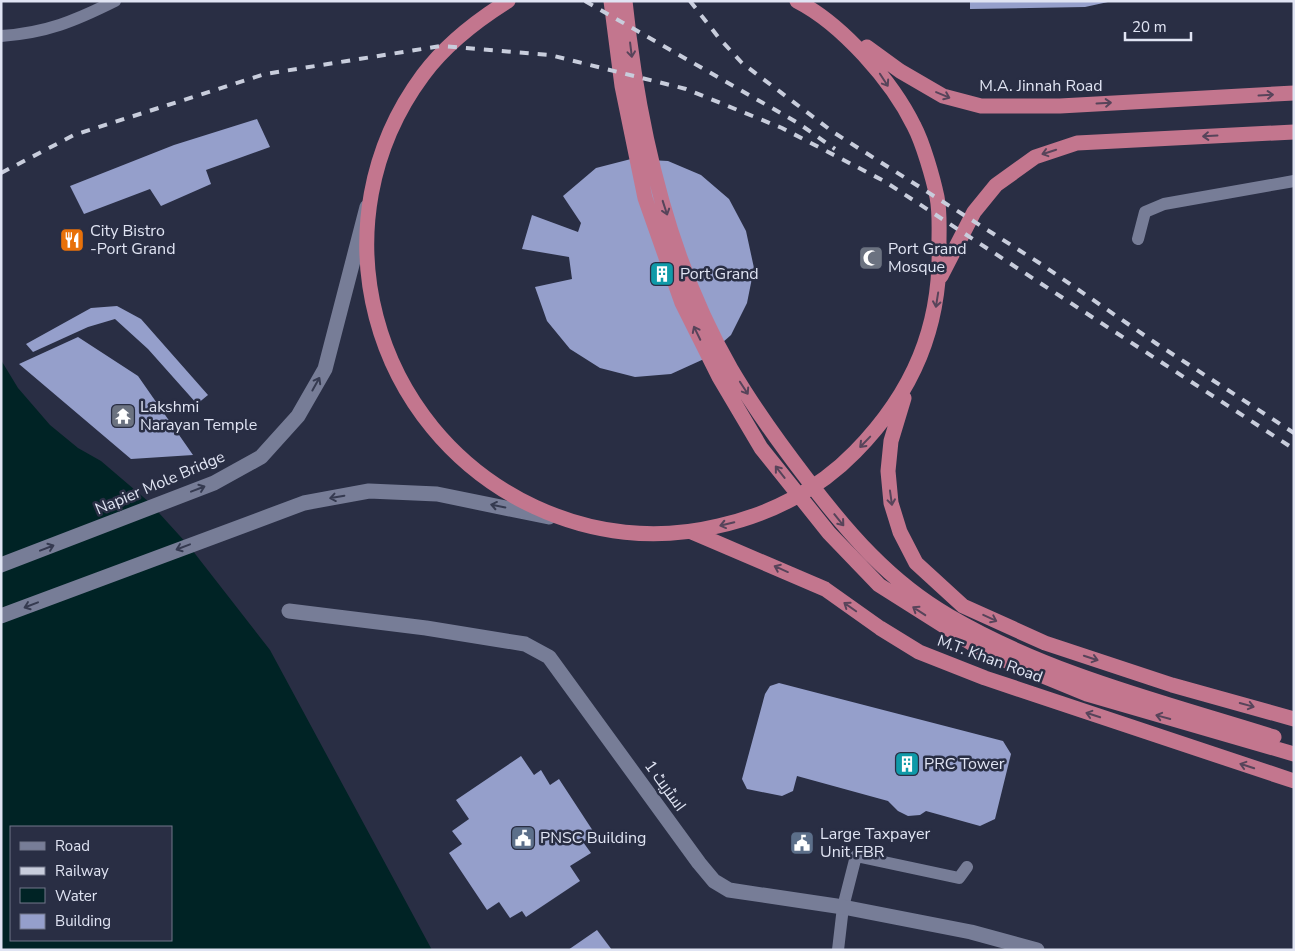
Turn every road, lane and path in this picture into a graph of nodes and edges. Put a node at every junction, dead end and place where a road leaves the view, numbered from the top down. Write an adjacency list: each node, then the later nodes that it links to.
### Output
1 (115, 1): 7 (lane)
2 (611, 1): 22 (highway, one-way to 2)
3 (625, 1): 21 (highway, one-way to 21)
4 (798, 1): 6 (highway)
5 (507, 2): 10 (highway)
6 (815, 10): 8 (highway, M.A. Jinnah Road, one-way to 8); 13 (highway, one-way to 13)
7 (1, 36)
8 (1294, 93)
9 (1294, 132): 13 (highway, one-way to 13)
10 (376, 171): 15 (highway); 17 (main road, Napier Mole Bridge, one-way to 10)
11 (1294, 181): 12 (lane)
12 (1138, 239)
13 (940, 276): 14 (highway, one-way to 14)
14 (908, 382): 16 (highway, one-way to 16); 20 (highway, M.T. Khan Road, one-way to 20)
15 (563, 519): 16 (highway); 19 (main road, one-way to 19)
16 (692, 532): 23 (highway, M.T. Khan Road, one-way to 16)
17 (1, 565)
18 (289, 611): 25 (main road, اسٹریٹ 1)
19 (1, 616)
20 (1294, 718)
21 (1294, 744)
22 (1294, 754)
23 (1294, 781)
24 (967, 867): 25 (lane)
25 (843, 907): 26 (lane); 27 (main road, اسٹریٹ 1)
26 (838, 950)
27 (1037, 950)

